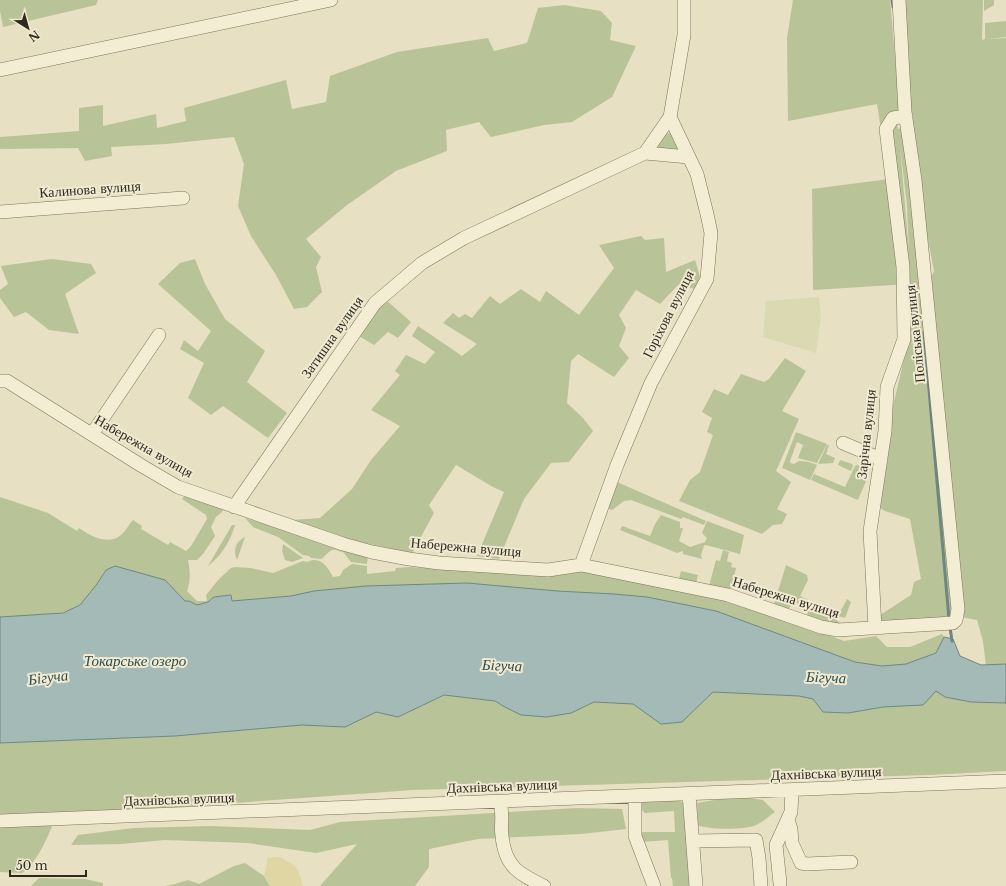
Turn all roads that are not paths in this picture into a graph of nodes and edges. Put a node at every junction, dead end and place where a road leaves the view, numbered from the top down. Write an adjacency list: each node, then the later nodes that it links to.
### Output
1 (331, 0): 4 (street)
2 (684, 0): 5 (street)
3 (899, 0): 6 (street, Поліська вулиця)
4 (0, 70)
5 (670, 116): 7 (street); 8 (street, Горіхова вулиця)
6 (906, 116): 15 (street, Зарічна вулиця); 18 (street, Поліська вулиця)
7 (645, 153): 8 (street); 16 (street, Затишна вулиця)
8 (689, 157): 17 (street, Горіхова вулиця)
9 (183, 198): 10 (street, Калинова вулиця)
10 (0, 212)
11 (159, 335): 13 (street)
12 (2, 378): 13 (street, Набережна вулиця)
13 (92, 434): 16 (street, Набережна вулиця)
14 (843, 443): 15 (street)
15 (881, 459): 19 (street, Зарічна вулиця)
16 (234, 507): 17 (street, Набережна вулиця)
17 (581, 565): 19 (street, Набережна вулиця)
18 (913, 626): 19 (street, Набережна вулиця)
19 (875, 628)
20 (1006, 781): 21 (street, Дахнівська вулиця)
21 (792, 790): 22 (street, Дахнівська вулиця); 25 (street)
22 (689, 794): 23 (street, Дахнівська вулиця); 27 (street)
23 (635, 796): 24 (street, Дахнівська вулиця); 31 (street)
24 (500, 802): 26 (street, Дахнівська вулиця); 30 (street)
25 (788, 820): 28 (street); 29 (street)
26 (0, 821)
27 (693, 841): 32 (street); 33 (street)
28 (851, 862)
29 (780, 883)
30 (544, 886)
31 (654, 886)
32 (696, 886)
33 (761, 886)

